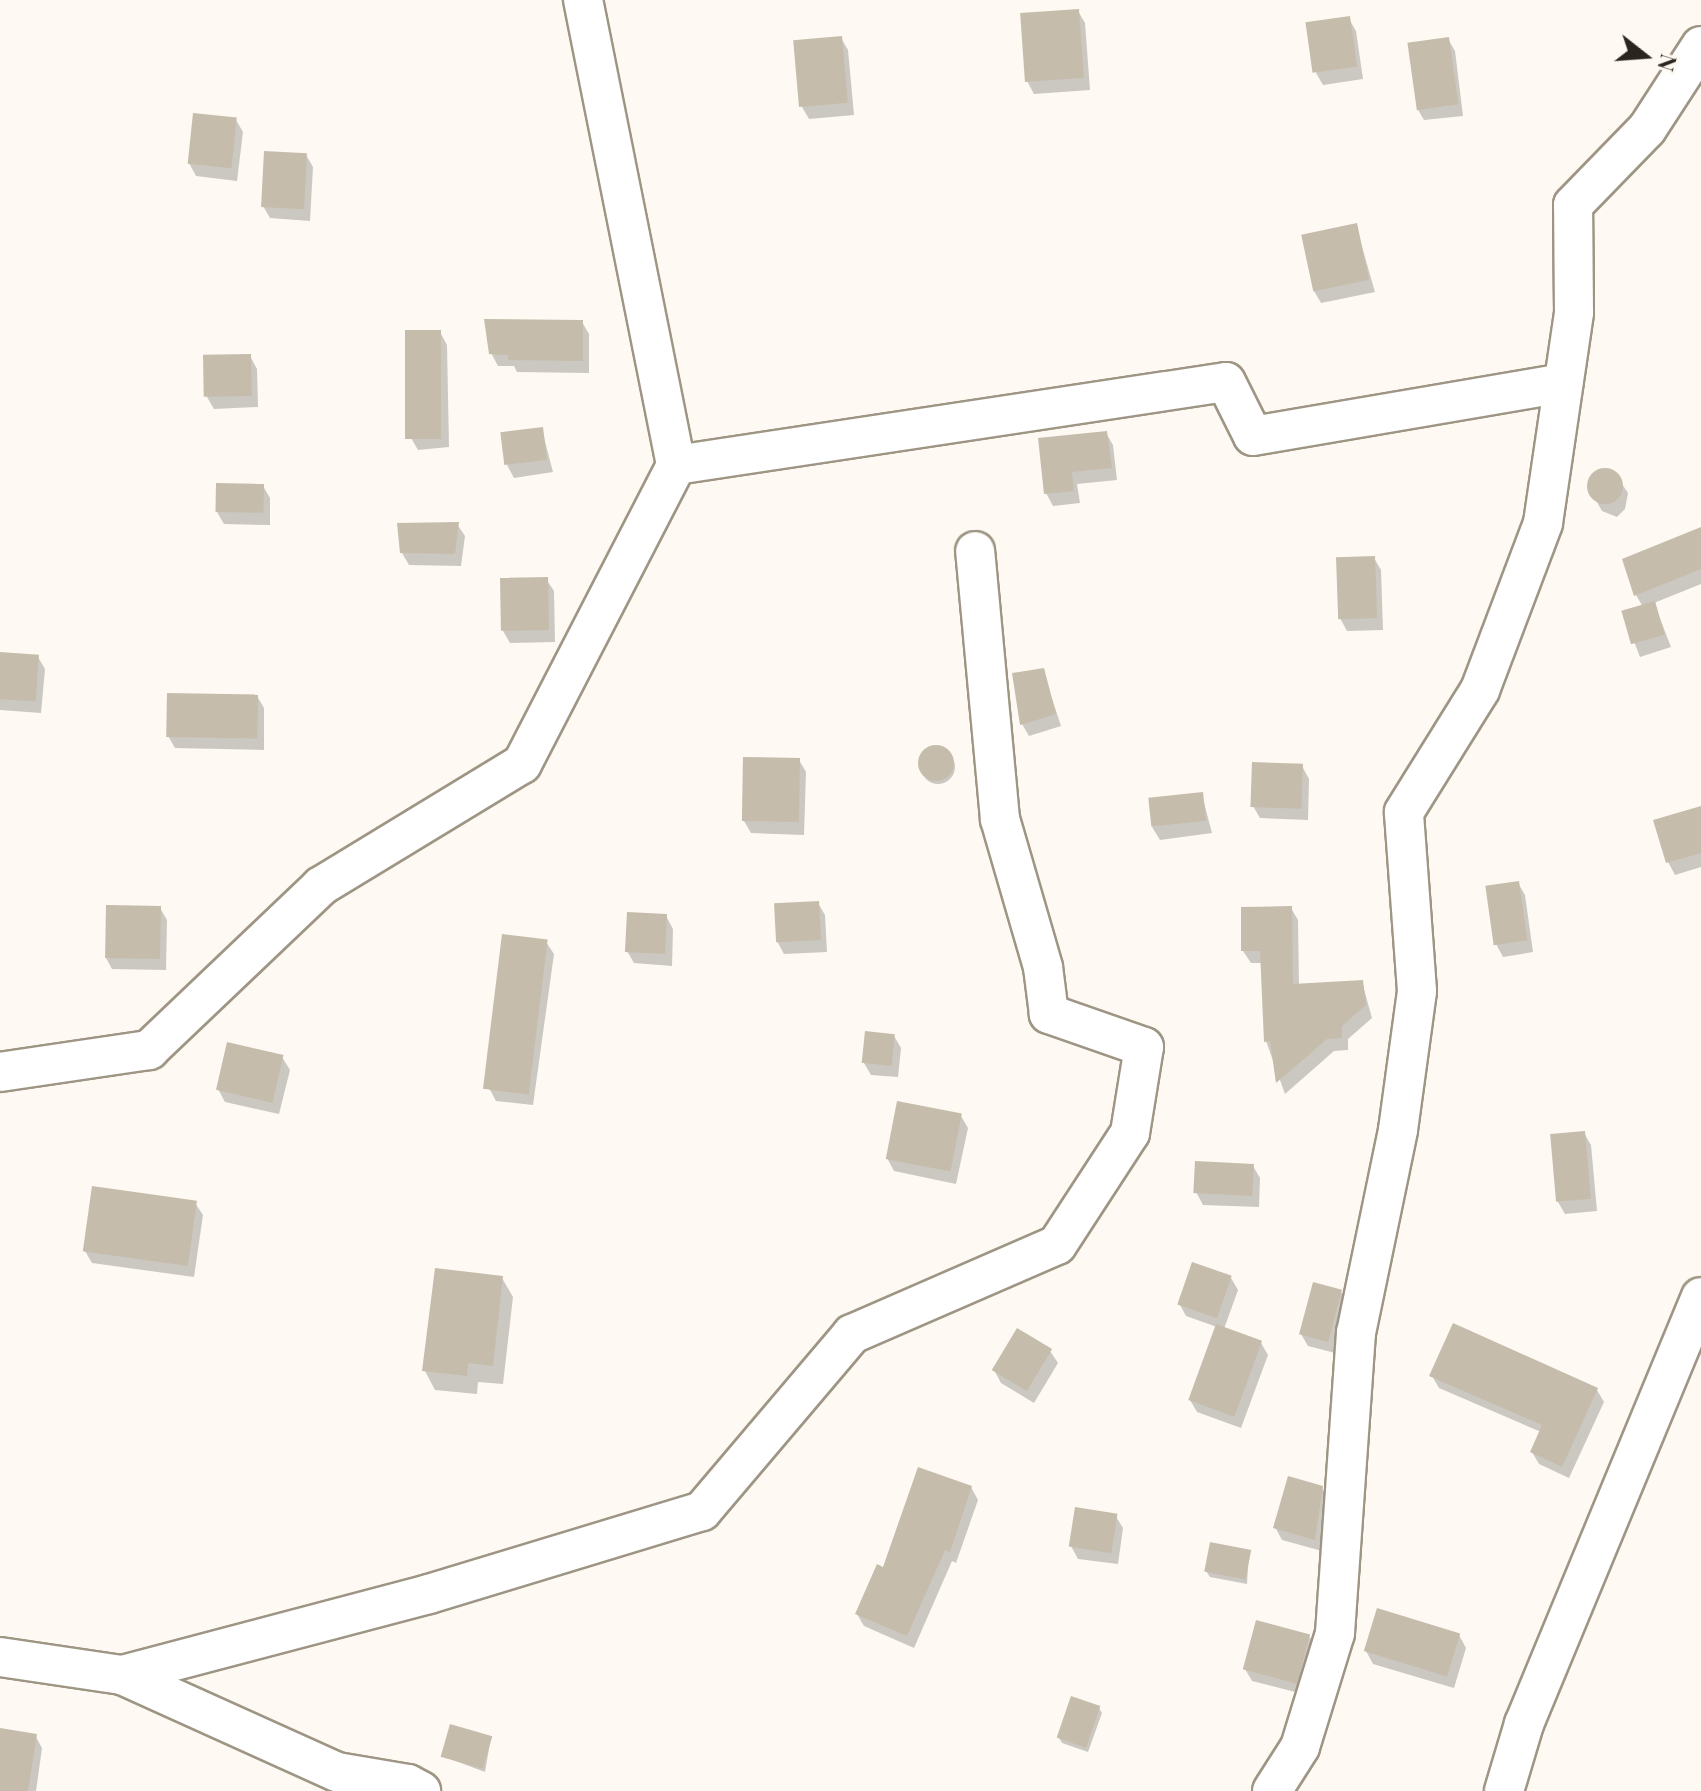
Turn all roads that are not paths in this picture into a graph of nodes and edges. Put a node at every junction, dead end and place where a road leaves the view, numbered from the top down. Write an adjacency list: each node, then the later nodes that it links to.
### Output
1 (583, 0): 4 (street)
2 (1701, 46): 3 (street)
3 (1564, 383): 4 (street); 12 (street)
4 (676, 465): 6 (street)
5 (975, 551): 10 (street)
6 (0, 1072)
7 (1701, 1297): 8 (street)
8 (1691, 1346): 13 (street)
9 (0, 1657): 10 (street)
10 (122, 1675): 11 (street)
11 (421, 1791)
12 (1272, 1791)
13 (1504, 1791)

